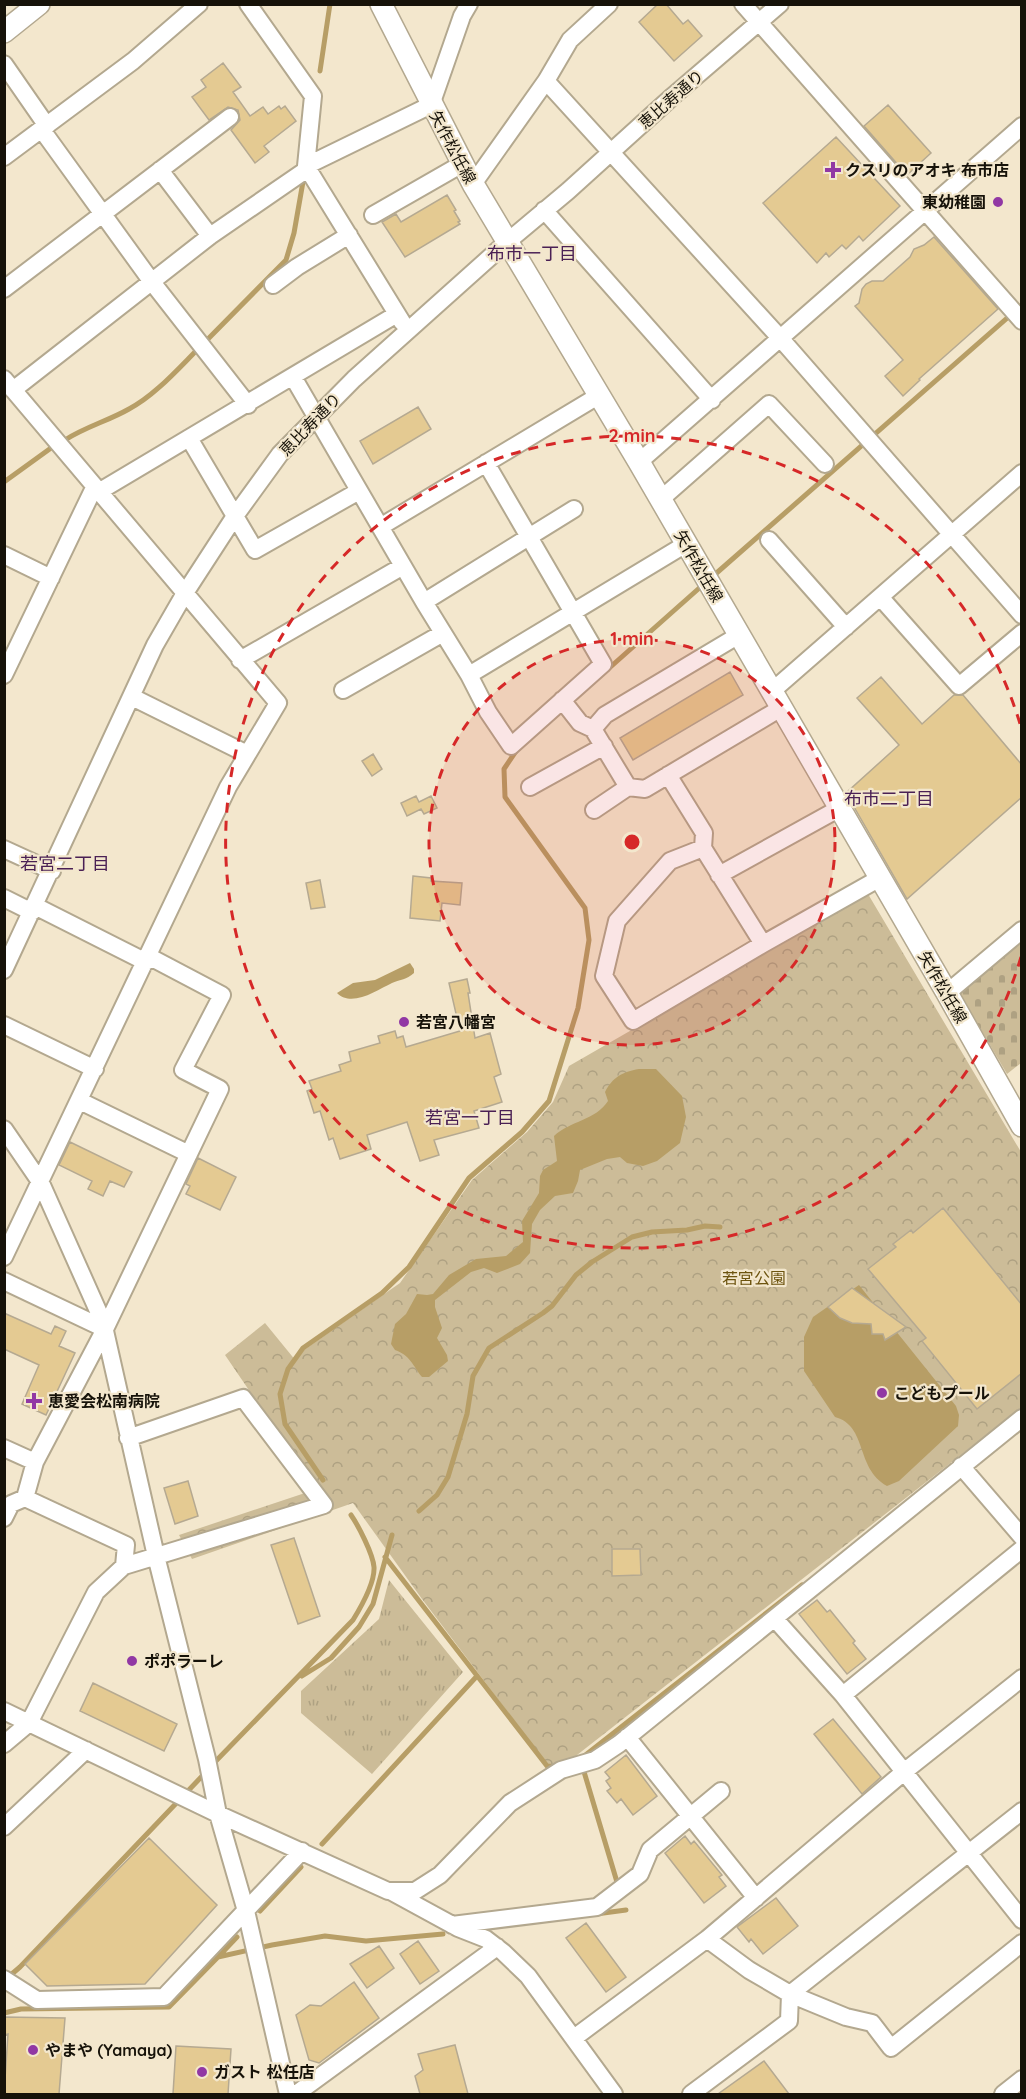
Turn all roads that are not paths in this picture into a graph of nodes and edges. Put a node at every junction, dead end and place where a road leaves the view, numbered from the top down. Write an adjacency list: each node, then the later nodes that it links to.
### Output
1 (39, 4): 10 (main road)
2 (199, 4): 16 (street)
3 (248, 4): 20 (street)
4 (381, 4): 13 (main road, 矢作松任線)
5 (469, 4): 13 (street)
6 (609, 4): 12 (street)
7 (743, 4): 9 (street)
8 (780, 4): 9 (street, 恵比寿通り)
9 (759, 23): 17 (street, 恵比寿通り); 24 (street)
10 (4, 32)
11 (4, 64): 16 (street)
12 (546, 81): 17 (street); 22 (street)
13 (431, 105): 19 (main road, 矢作松任線); 20 (street)
14 (230, 117): 21 (street)
15 (1022, 126): 24 (street)
16 (44, 128): 18 (street); 25 (street)
17 (610, 152): 23 (street, 恵比寿通り); 36 (street)
18 (4, 157)
19 (462, 164): 22 (main road, 矢作松任線); 26 (street)
20 (306, 166): 27 (street); 28 (street)
21 (160, 170): 25 (street); 28 (street)
22 (473, 184): 29 (main road, 矢作松任線)
23 (544, 210): 29 (street, 恵比寿通り); 40 (street)
24 (924, 212): 34 (street); 36 (street)
25 (103, 213): 30 (street); 31 (street)
26 (373, 215)
27 (349, 235): 32 (street); 33 (street)
28 (210, 236): 30 (street)
29 (507, 242): 35 (street, 恵比寿通り); 39 (main road, 矢作松任線)
30 (152, 282): 38 (street); 41 (street)
31 (6, 285)
32 (273, 285)
33 (397, 314): 35 (street); 37 (street)
34 (1015, 314)
35 (407, 331): 42 (street, 恵比寿通り)
36 (781, 339): 40 (street); 54 (street)
37 (293, 377): 41 (street); 42 (street)
38 (9, 384): 48 (street)
39 (598, 396): 44 (main road, 矢作松任線); 45 (street)
40 (712, 400): 44 (street)
41 (248, 405): 43 (street)
42 (316, 417): 49 (street); 52 (street, 恵比寿通り)
43 (189, 438): 48 (street); 52 (street)
44 (639, 462): 50 (main road, 矢作松任線)
45 (486, 463): 53 (street); 55 (street)
46 (825, 464): 50 (street)
47 (1022, 473): 54 (street)
48 (100, 491): 60 (street); 61 (street)
49 (359, 491): 52 (street); 53 (street)
50 (661, 499): 57 (main road, 矢作松任線)
51 (574, 509): 55 (street)
52 (235, 516): 61 (street, 恵比寿通り)
53 (380, 526): 59 (street)
54 (951, 536): 62 (street); 65 (street)
55 (529, 538): 63 (street); 64 (street)
56 (769, 540): 66 (street)
57 (686, 544): 64 (street); 69 (main road, 矢作松任線)
58 (4, 555): 60 (street)
59 (403, 566): 63 (street); 71 (street)
60 (51, 578): 70 (street)
61 (184, 593): 71 (street); 75 (street, 恵比寿通り)
62 (881, 598): 66 (street); 68 (street)
63 (424, 602): 67 (street)
64 (572, 613): 73 (street); 77 (street)
65 (1022, 615)
66 (846, 627): 76 (street)
67 (443, 633): 73 (street); 74 (street)
68 (1022, 633)
69 (739, 635): 76 (main road, 矢作松任線); 78 (street)
70 (11, 644): 72 (street)
71 (240, 660): 80 (street)
72 (4, 675)
73 (469, 675): 77 (street)
74 (343, 690)
75 (132, 697): 80 (street); 88 (street, 恵比寿通り)
76 (776, 700): 81 (street); 84 (main road, 矢作松任線)
77 (565, 704): 78 (street)
78 (593, 729): 79 (street)
79 (604, 746): 82 (street); 83 (street)
80 (248, 754): 95 (street)
81 (668, 775): 83 (street); 86 (street)
82 (530, 787)
83 (628, 788): 85 (street)
84 (840, 808): 89 (street); 90 (main road, 矢作松任線)
85 (594, 810)
86 (703, 848): 89 (street); 94 (street)
87 (4, 849): 88 (street)
88 (52, 871): 92 (street, 恵比寿通り)
89 (719, 875): 94 (street)
90 (880, 878): 94 (street); 97 (main road, 矢作松任線)
91 (4, 898): 92 (street)
92 (33, 909): 95 (street); 96 (street, 恵比寿通り)
93 (1022, 930): 97 (street)
94 (763, 944)
95 (147, 959): 99 (street); 103 (street)
96 (4, 970)
97 (947, 993): 101 (main road, 矢作松任線)
98 (4, 1025): 99 (street)
99 (95, 1069): 100 (street)
100 (80, 1101): 103 (street); 104 (street)
101 (1022, 1126)
102 (4, 1129): 104 (street)
103 (189, 1154): 107 (street)
104 (41, 1183): 105 (street); 107 (street)
105 (4, 1257)
106 (4, 1281): 107 (street)
107 (105, 1329): 109 (street); 111 (street)
108 (1022, 1418): 112 (street)
109 (128, 1438): 117 (street); 117 (street)
110 (4, 1448): 111 (street)
111 (35, 1462): 113 (street)
112 (961, 1466): 115 (street); 119 (street)
113 (25, 1498): 114 (street); 118 (street)
114 (4, 1518)
115 (1022, 1537)
116 (1022, 1549): 121 (street)
117 (156, 1556): 118 (street); 130 (street)
118 (124, 1566): 123 (street)
119 (775, 1619): 121 (street); 124 (street)
120 (1022, 1678): 127 (street)
121 (843, 1695): 127 (street)
122 (4, 1711): 123 (street)
123 (29, 1723): 125 (street); 126 (street)
124 (627, 1737): 131 (street); 135 (street)
125 (4, 1744)
126 (86, 1750): 130 (street); 132 (street)
127 (905, 1771): 134 (street); 136 (street)
128 (721, 1791): 131 (street)
129 (1022, 1811): 134 (street)
130 (218, 1814): 133 (street); 137 (street)
131 (691, 1816): 136 (street); 139 (street)
132 (4, 1827)
133 (302, 1851): 135 (street); 137 (street)
134 (968, 1853): 138 (street); 144 (street)
135 (388, 1891): 139 (street)
136 (756, 1898): 140 (street)
137 (246, 1911): 143 (street); 147 (street)
138 (1022, 1920)
139 (452, 1925): 142 (street)
140 (707, 1939): 144 (street); 145 (street)
141 (1022, 1942): 144 (street)
142 (497, 1947): 145 (street); 148 (street)
143 (9, 1983)
144 (790, 1994): 150 (street)
145 (574, 2038): 149 (street)
146 (1022, 2079): 151 (street)
147 (288, 2094)
148 (296, 2094)
149 (614, 2094)
150 (691, 2094)
151 (1003, 2094)

